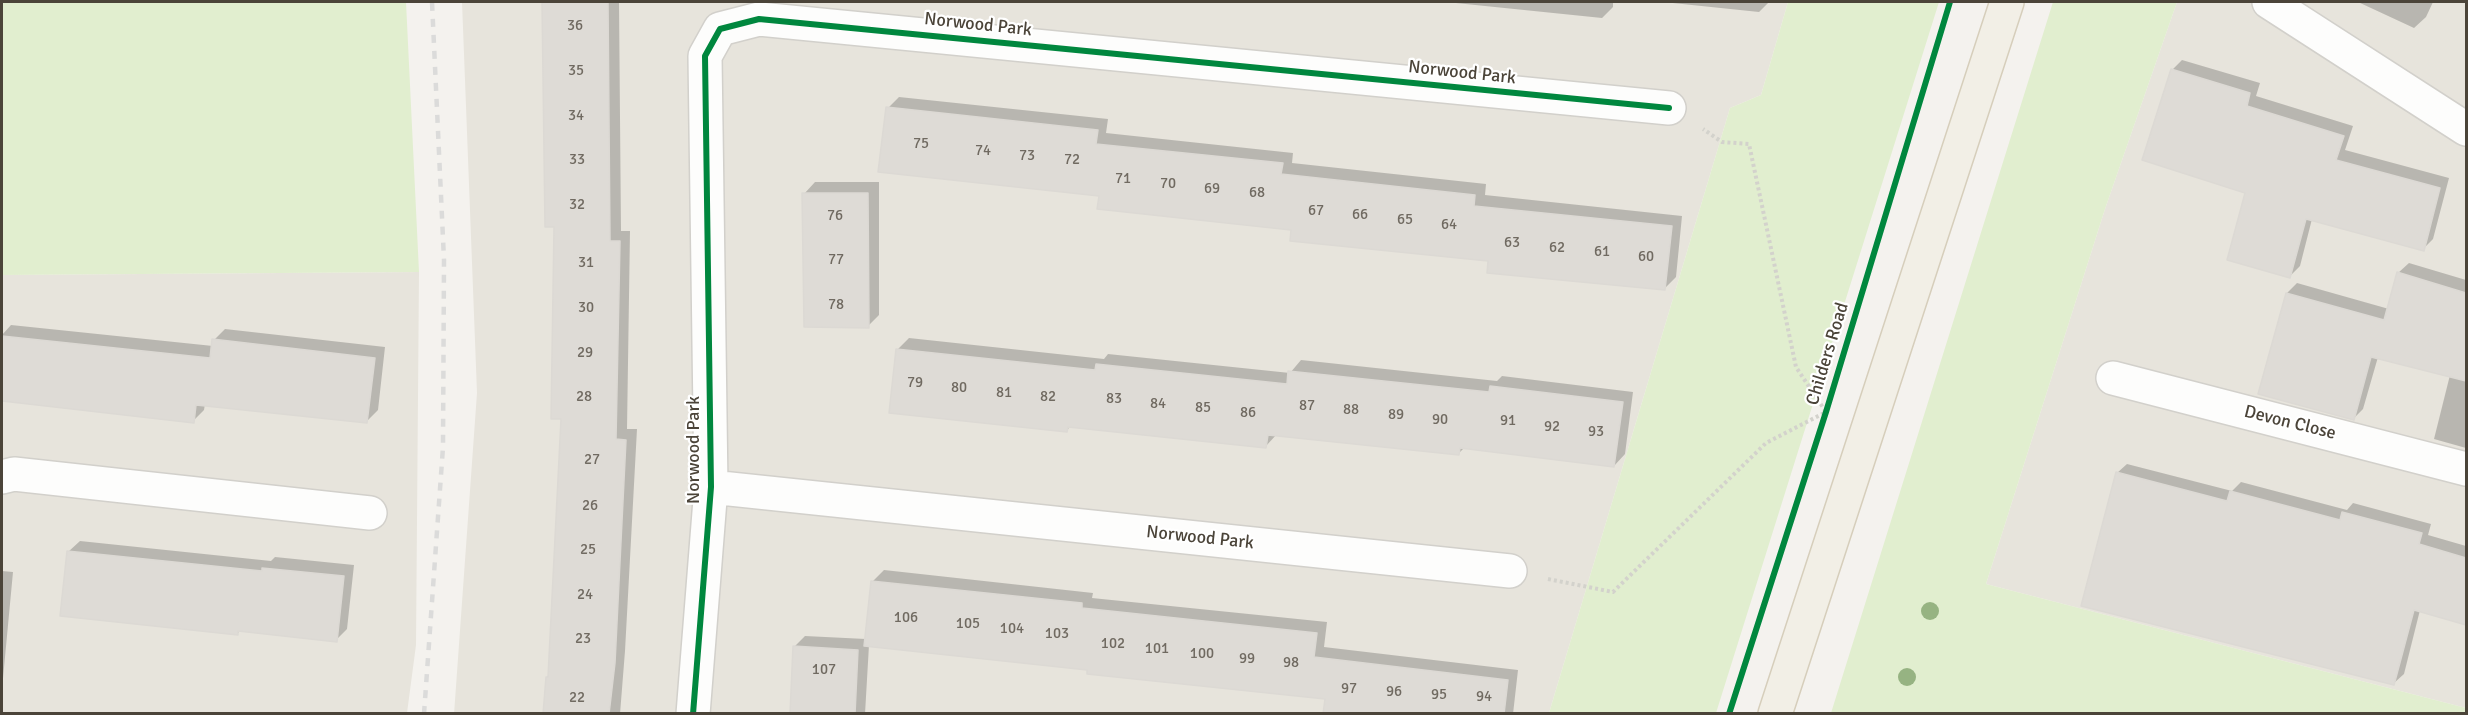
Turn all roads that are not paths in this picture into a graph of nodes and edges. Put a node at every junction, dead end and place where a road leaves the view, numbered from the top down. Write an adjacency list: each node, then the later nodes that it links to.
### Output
1 (2007, 2): 12 (main road)
2 (2269, 2): 4 (street)
3 (1669, 108): 8 (street, Norwood Park)
4 (2466, 129)
5 (2113, 378): 6 (street, Devon Close)
6 (2466, 469)
7 (2, 477): 9 (street)
8 (711, 487): 10 (street, Norwood Park); 11 (street, Norwood Park)
9 (370, 513)
10 (1510, 572)
11 (693, 714)
12 (1775, 714)

